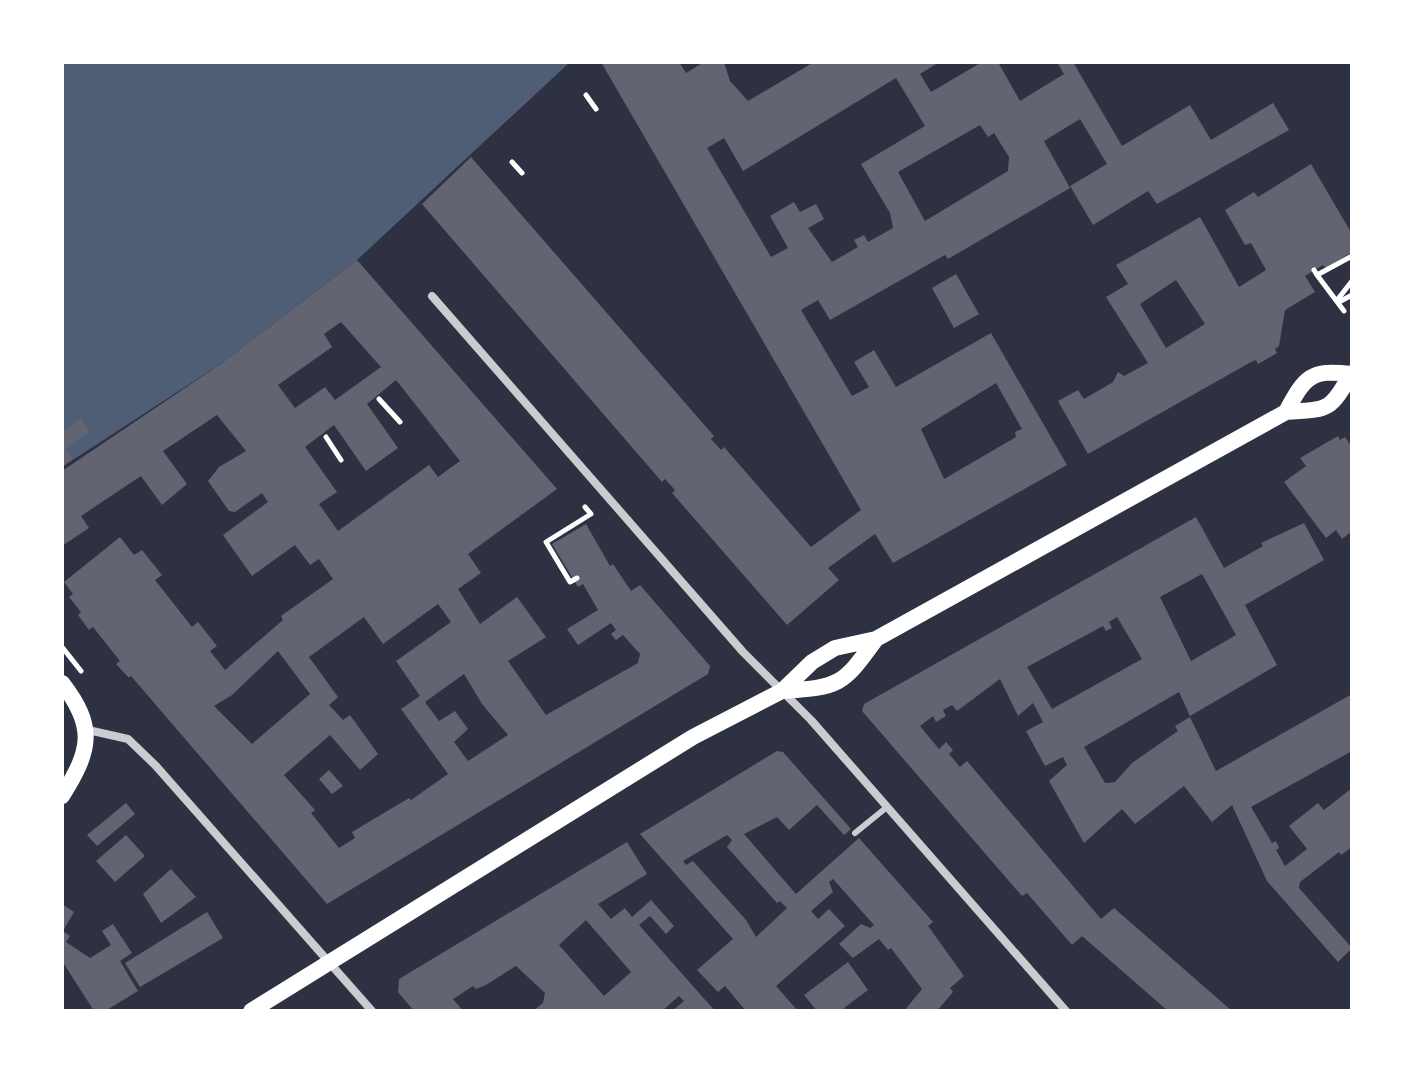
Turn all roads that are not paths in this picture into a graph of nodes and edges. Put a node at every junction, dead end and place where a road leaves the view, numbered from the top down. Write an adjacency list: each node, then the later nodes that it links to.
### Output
1 (432, 296): 6 (street)
2 (1352, 374): 3 (main road); 3 (main road)
3 (1286, 412): 4 (main road)
4 (876, 639): 6 (main road); 6 (main road)
5 (62, 683): 7 (main road)
6 (782, 691): 9 (street); 11 (main road)
7 (88, 730): 8 (main road); 11 (street)
8 (62, 796)
9 (887, 807): 10 (lane); 14 (street)
10 (855, 833)
11 (327, 964): 12 (main road); 13 (street)
12 (251, 1011)
13 (372, 1011)
14 (1066, 1011)

